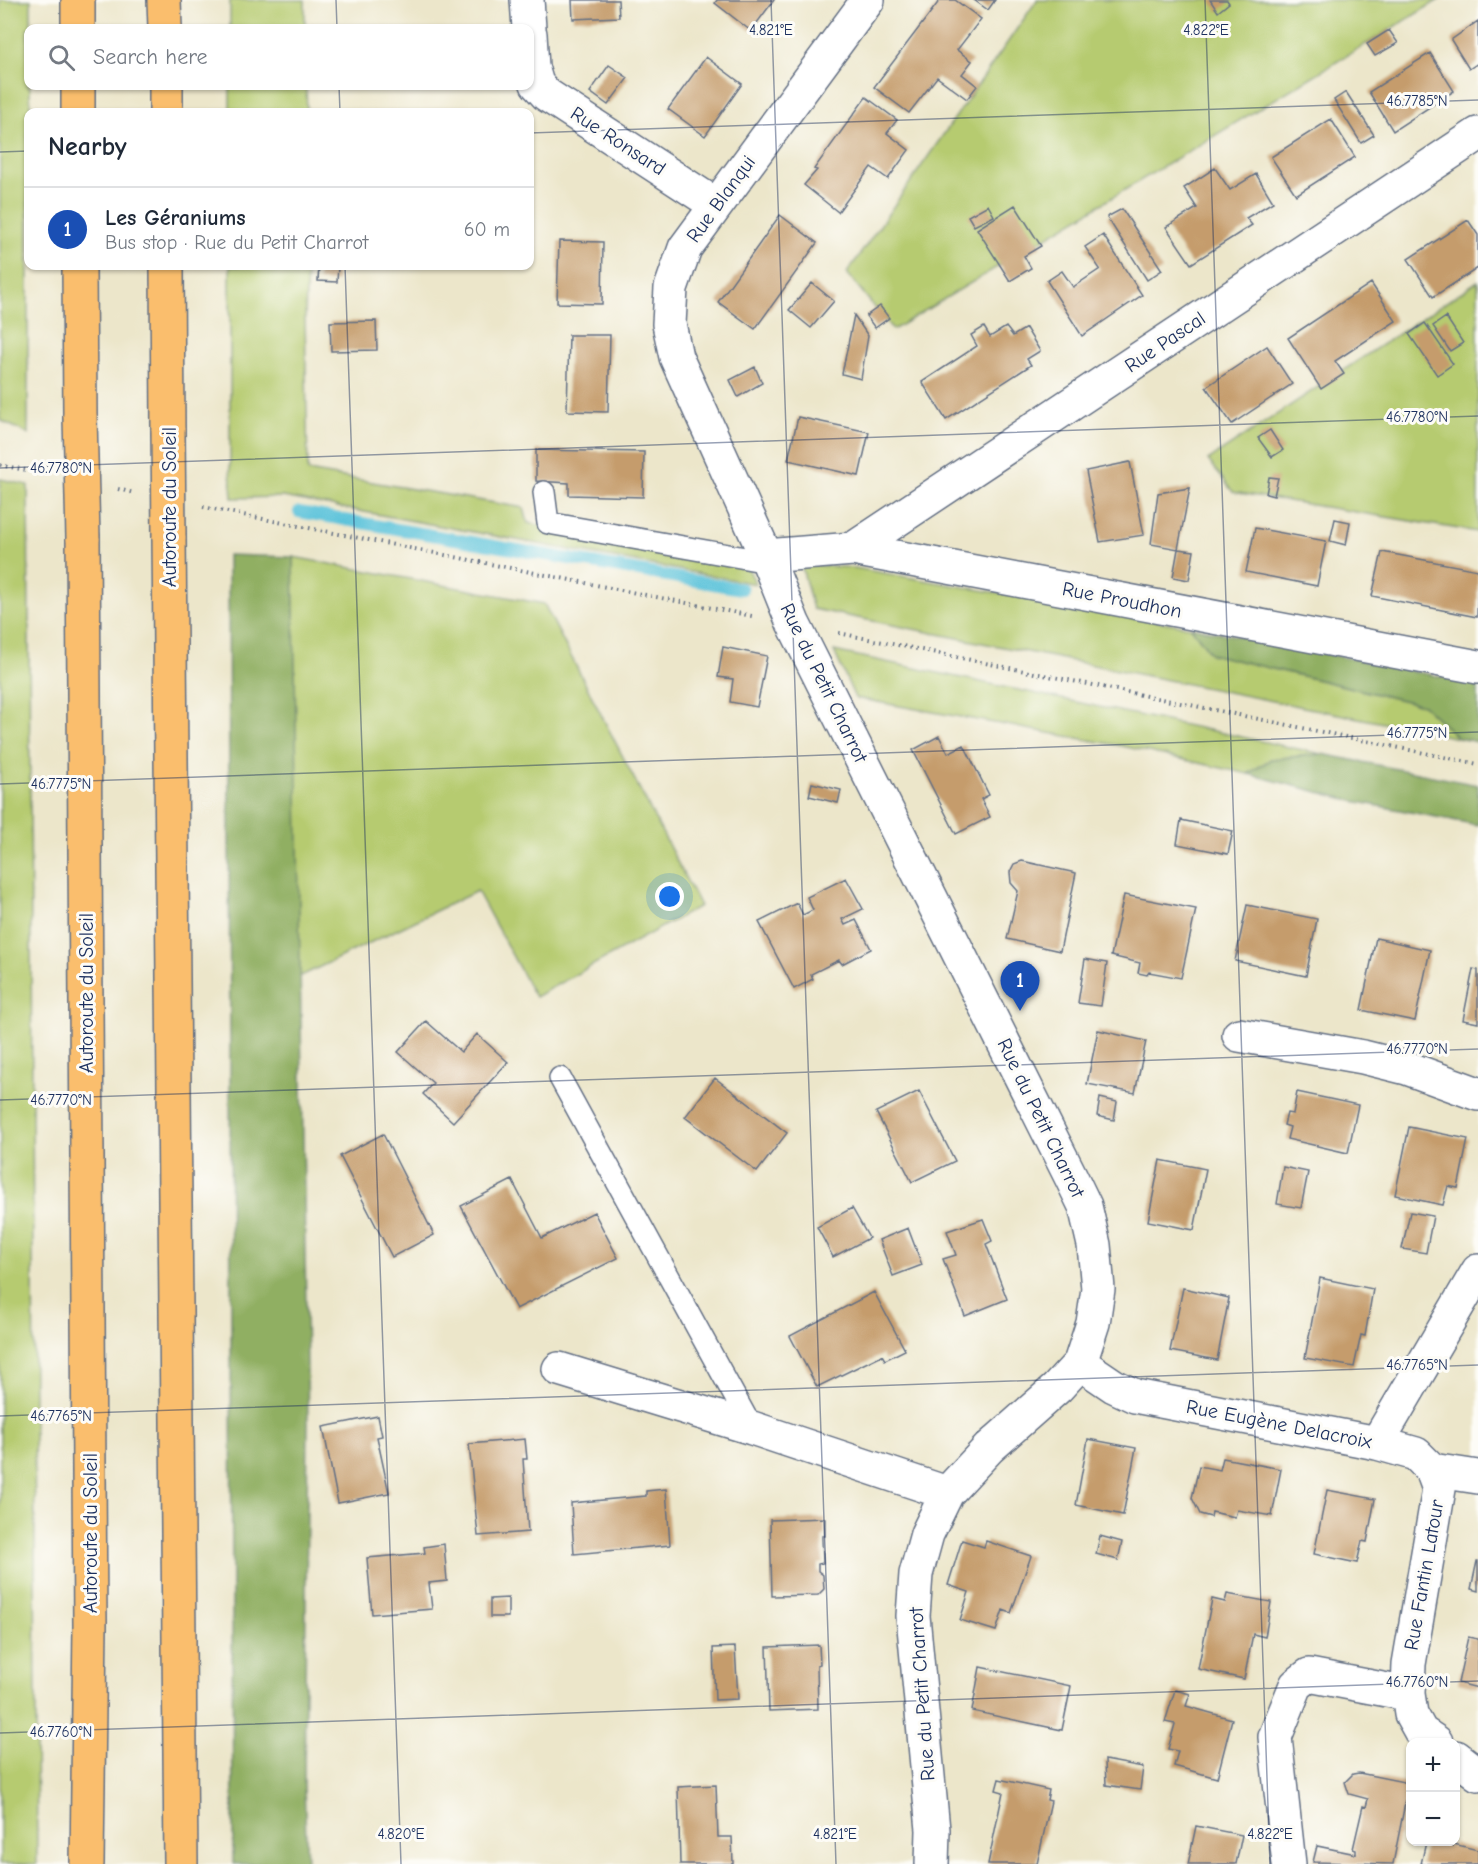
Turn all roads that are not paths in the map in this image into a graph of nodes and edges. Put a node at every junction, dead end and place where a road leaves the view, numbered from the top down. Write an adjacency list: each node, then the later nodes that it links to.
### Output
1 (78, 0): 5 (highway)
2 (164, 0): 6 (highway)
3 (527, 0): 7 (street)
4 (868, 0): 14 (street, Rue Blanqui)
5 (78, 24)
6 (165, 24)
7 (529, 24)
8 (534, 74): 14 (street, Rue Ronsard)
9 (78, 90): 11 (highway)
10 (166, 90): 12 (highway)
11 (78, 108)
12 (166, 108)
13 (1478, 134): 18 (street, Rue Pascal)
14 (716, 205): 19 (street, Rue Blanqui)
15 (80, 270): 36 (highway, Autoroute du Soleil, bridge)
16 (167, 270): 37 (highway, Autoroute du Soleil, bridge)
17 (544, 492): 19 (lane)
18 (853, 549): 19 (street, Rue Proudhon); 20 (street, Rue Proudhon)
19 (767, 559): 25 (street, Rue du Petit Charrot)
20 (1478, 667)
21 (1239, 1035): 23 (street)
22 (560, 1078): 27 (lane)
23 (1478, 1094)
24 (1478, 1271): 28 (street)
25 (1080, 1364): 28 (street, Rue Eugène Delacroix); 31 (street, Rue du Petit Charrot)
26 (559, 1369): 27 (street)
27 (752, 1428): 31 (street)
28 (1377, 1443): 29 (street, Rue Eugène Delacroix)
29 (1432, 1470): 30 (street, Rue Eugène Delacroix); 32 (street, Rue Fantin Latour)
30 (1478, 1477)
31 (947, 1493): 38 (street, Rue du Petit Charrot)
32 (1407, 1694): 33 (street, Rue Fantin Latour); 39 (street)
33 (1429, 1738)
34 (1460, 1761): 35 (street)
35 (1478, 1774)
36 (87, 1864)
37 (181, 1864)
38 (932, 1864)
39 (1289, 1864)

